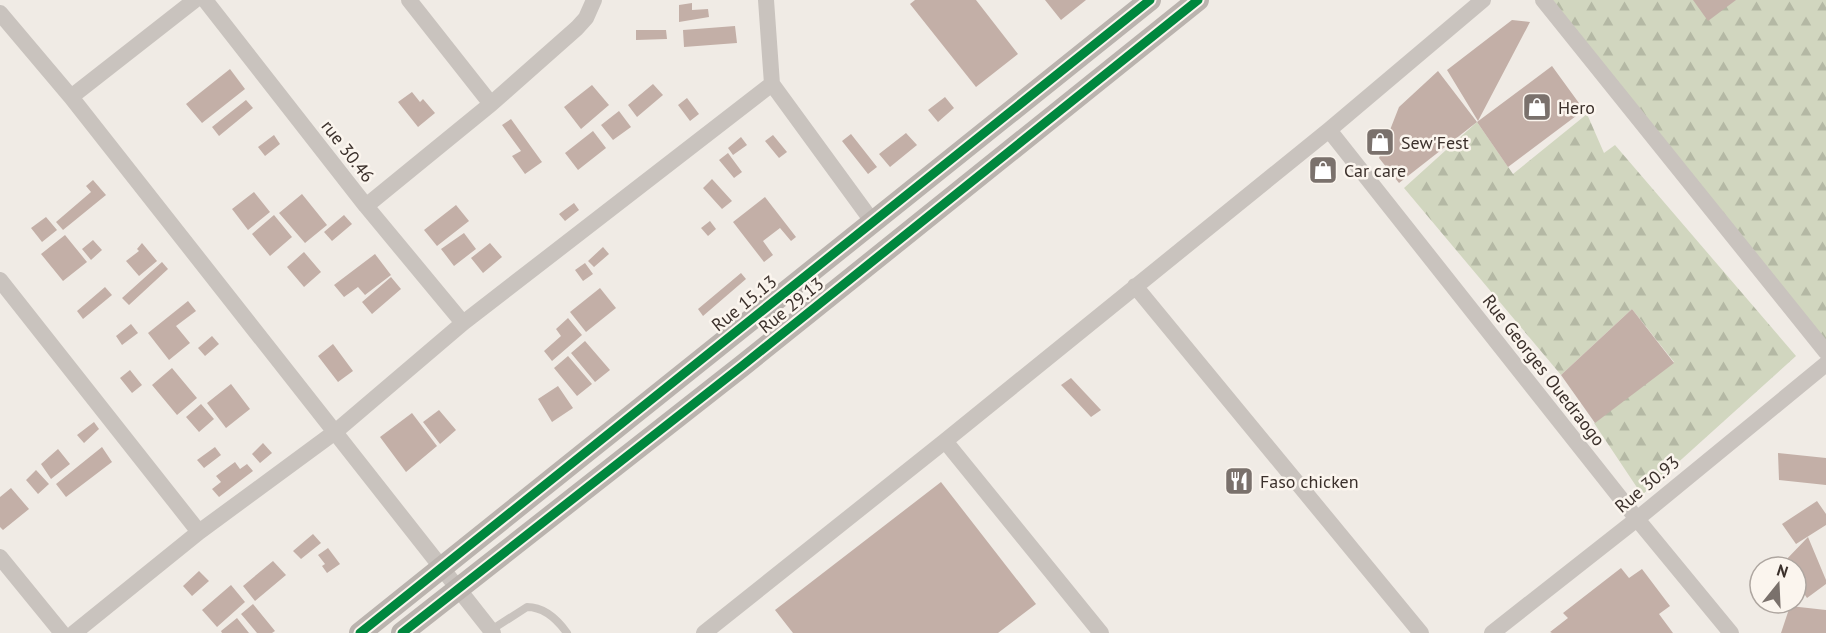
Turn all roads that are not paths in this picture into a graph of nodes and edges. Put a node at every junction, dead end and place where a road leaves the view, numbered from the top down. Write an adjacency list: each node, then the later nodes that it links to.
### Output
1 (195, 0): 12 (street)
2 (206, 0): 15 (street, rue 30.46)
3 (409, 0): 13 (street)
4 (594, 0): 13 (street)
5 (766, 0): 11 (street)
6 (1150, 0): 16 (main road, Rue 15.13)
7 (1198, 0): 28 (main road, Rue 29.13)
8 (1483, 0): 14 (street)
9 (1543, 0): 20 (street)
10 (0, 13): 12 (street)
11 (772, 84): 16 (street); 19 (street)
12 (70, 97): 22 (street)
13 (491, 104): 15 (street)
14 (1329, 130): 18 (street); 24 (street, Rue Georges Ouedraogo)
15 (366, 206): 19 (street, rue 30.46)
16 (872, 221): 27 (main road, Rue 15.13)
17 (0, 280): 25 (street)
18 (1135, 286): 23 (street); 37 (street)
19 (463, 323): 22 (street)
20 (1826, 352)
21 (1826, 364): 24 (street, Rue 30.93)
22 (335, 432): 25 (street); 27 (street)
23 (945, 441): 35 (street); 36 (street)
24 (1637, 519): 38 (street, Rue 30.93); 39 (street, Rue Georges Ouedraogo)
25 (199, 532): 32 (street)
26 (0, 557): 31 (street)
27 (442, 567): 28 (street); 33 (main road, Rue 15.13)
28 (458, 588): 29 (main road, Rue 29.13); 30 (street)
29 (406, 632)
30 (492, 632): 34 (lane)
31 (62, 633)
32 (74, 633)
33 (360, 633)
34 (567, 633)
35 (704, 633)
36 (1101, 633)
37 (1421, 633)
38 (1492, 633)
39 (1731, 633)

